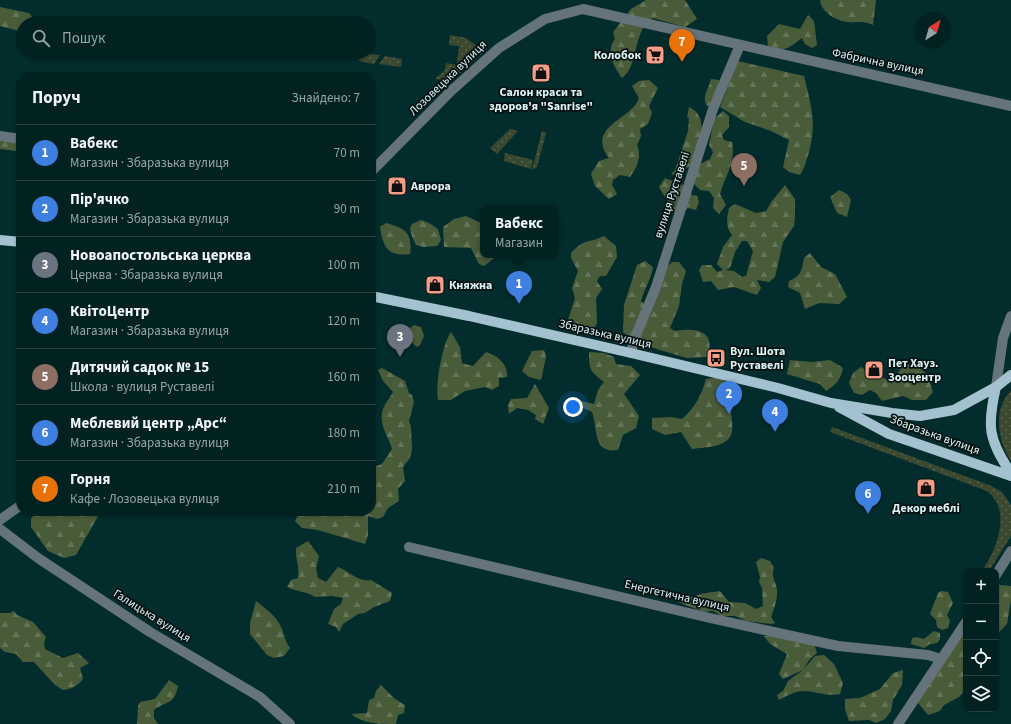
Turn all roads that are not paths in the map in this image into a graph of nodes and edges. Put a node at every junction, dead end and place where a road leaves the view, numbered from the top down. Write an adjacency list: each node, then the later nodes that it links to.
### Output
1 (740, 45): 2 (street, Фабрична вулиця); 5 (street, Лозовецька вулиця); 10 (street, вулиця Руставелі)
2 (1011, 106)
3 (0, 136): 4 (street)
4 (16, 138)
5 (376, 167)
6 (0, 240): 7 (main road)
7 (16, 242)
8 (376, 297): 10 (main road, Збаразька вулиця)
9 (1011, 316): 12 (street)
10 (631, 353): 13 (main road, Збаразька вулиця)
11 (1011, 375): 12 (main road, Збаразька вулиця)
12 (996, 387): 13 (main road, Збаразька вулиця); 14 (main road)
13 (831, 403): 14 (main road, Збаразька вулиця)
14 (1011, 474)
15 (16, 509): 16 (street)
16 (0, 520)
17 (0, 529): 23 (street, Галицька вулиця)
18 (409, 547): 22 (street, Енергетична вулиця)
19 (1011, 551): 20 (street)
20 (999, 570)
21 (963, 626): 22 (street)
22 (941, 659): 24 (street)
23 (288, 724)
24 (898, 724)

